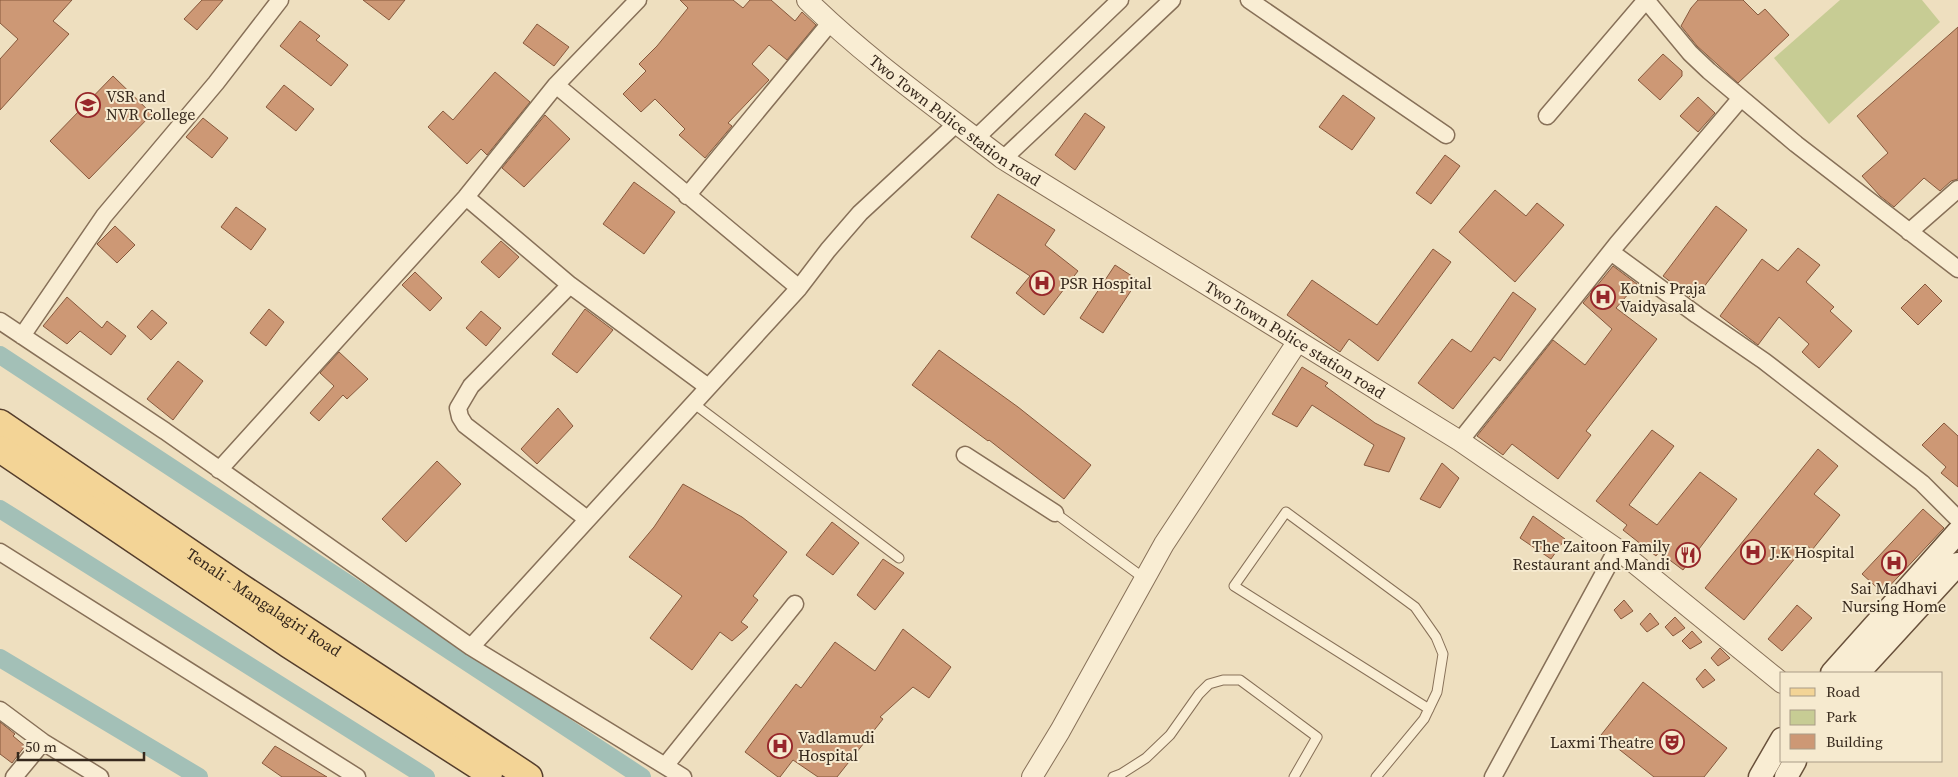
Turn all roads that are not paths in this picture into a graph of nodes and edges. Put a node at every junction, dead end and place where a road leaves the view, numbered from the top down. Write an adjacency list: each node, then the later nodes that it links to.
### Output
1 (280, 0): 25 (street)
2 (638, 0): 9 (street)
3 (807, 0): 8 (street, Two Town Police station road)
4 (1120, 0): 14 (street)
5 (1172, 0): 15 (street)
6 (1249, 0): 13 (street)
7 (1646, 0): 10 (street); 11 (street)
8 (830, 23): 12 (street, Two Town Police station road); 17 (street)
9 (556, 85): 17 (street); 18 (street)
10 (1741, 98): 19 (street); 20 (street)
11 (1547, 116)
12 (956, 124): 14 (street, Two Town Police station road); 23 (street)
13 (1446, 134)
14 (976, 138): 15 (street, Two Town Police station road)
15 (1004, 159): 26 (street, Two Town Police station road)
16 (1958, 189): 19 (street)
17 (688, 196): 23 (street)
18 (466, 197): 22 (street); 33 (street)
19 (1910, 232): 21 (street)
20 (1611, 252): 30 (street); 36 (street)
21 (1958, 269)
22 (570, 285): 27 (street); 35 (street)
23 (799, 288): 27 (street)
24 (0, 321): 25 (street)
25 (22, 336): 33 (street)
26 (1298, 341): 30 (street, Two Town Police station road); 42 (street)
27 (708, 387): 28 (street)
28 (693, 403): 35 (street); 40 (lane)
29 (0, 423): 58 (main road, Tenali - Mangalagiri Road)
30 (1460, 441): 38 (street, Two Town Police station road)
31 (0, 449): 57 (main road, Tenali - Mangalagiri Road)
32 (965, 455): 34 (street)
33 (220, 470): 44 (street)
34 (1055, 512): 42 (lane)
35 (587, 519): 44 (street)
36 (1958, 519)
37 (1958, 532): 45 (main road)
38 (1617, 549): 47 (street, Two Town Police station road); 64 (street)
39 (0, 552): 56 (street)
40 (899, 558)
41 (1958, 564): 46 (main road)
42 (1145, 579): 60 (street)
43 (795, 604): 53 (street)
44 (471, 647): 53 (street)
45 (1833, 672)
46 (1859, 672)
47 (1780, 681)
48 (1429, 709): 48 (lane); 63 (lane)
49 (0, 710): 50 (street)
50 (44, 742): 54 (street); 55 (street)
51 (1780, 742): 65 (main road)
52 (1794, 762): 66 (main road)
53 (665, 766): 59 (street)
54 (14, 777)
55 (100, 777)
56 (358, 777)
57 (496, 777)
58 (529, 777)
59 (683, 777)
60 (1032, 777)
61 (1113, 777): 62 (lane)
62 (1294, 777)
63 (1376, 777)
64 (1494, 777)
65 (1760, 777)
66 (1786, 777)

